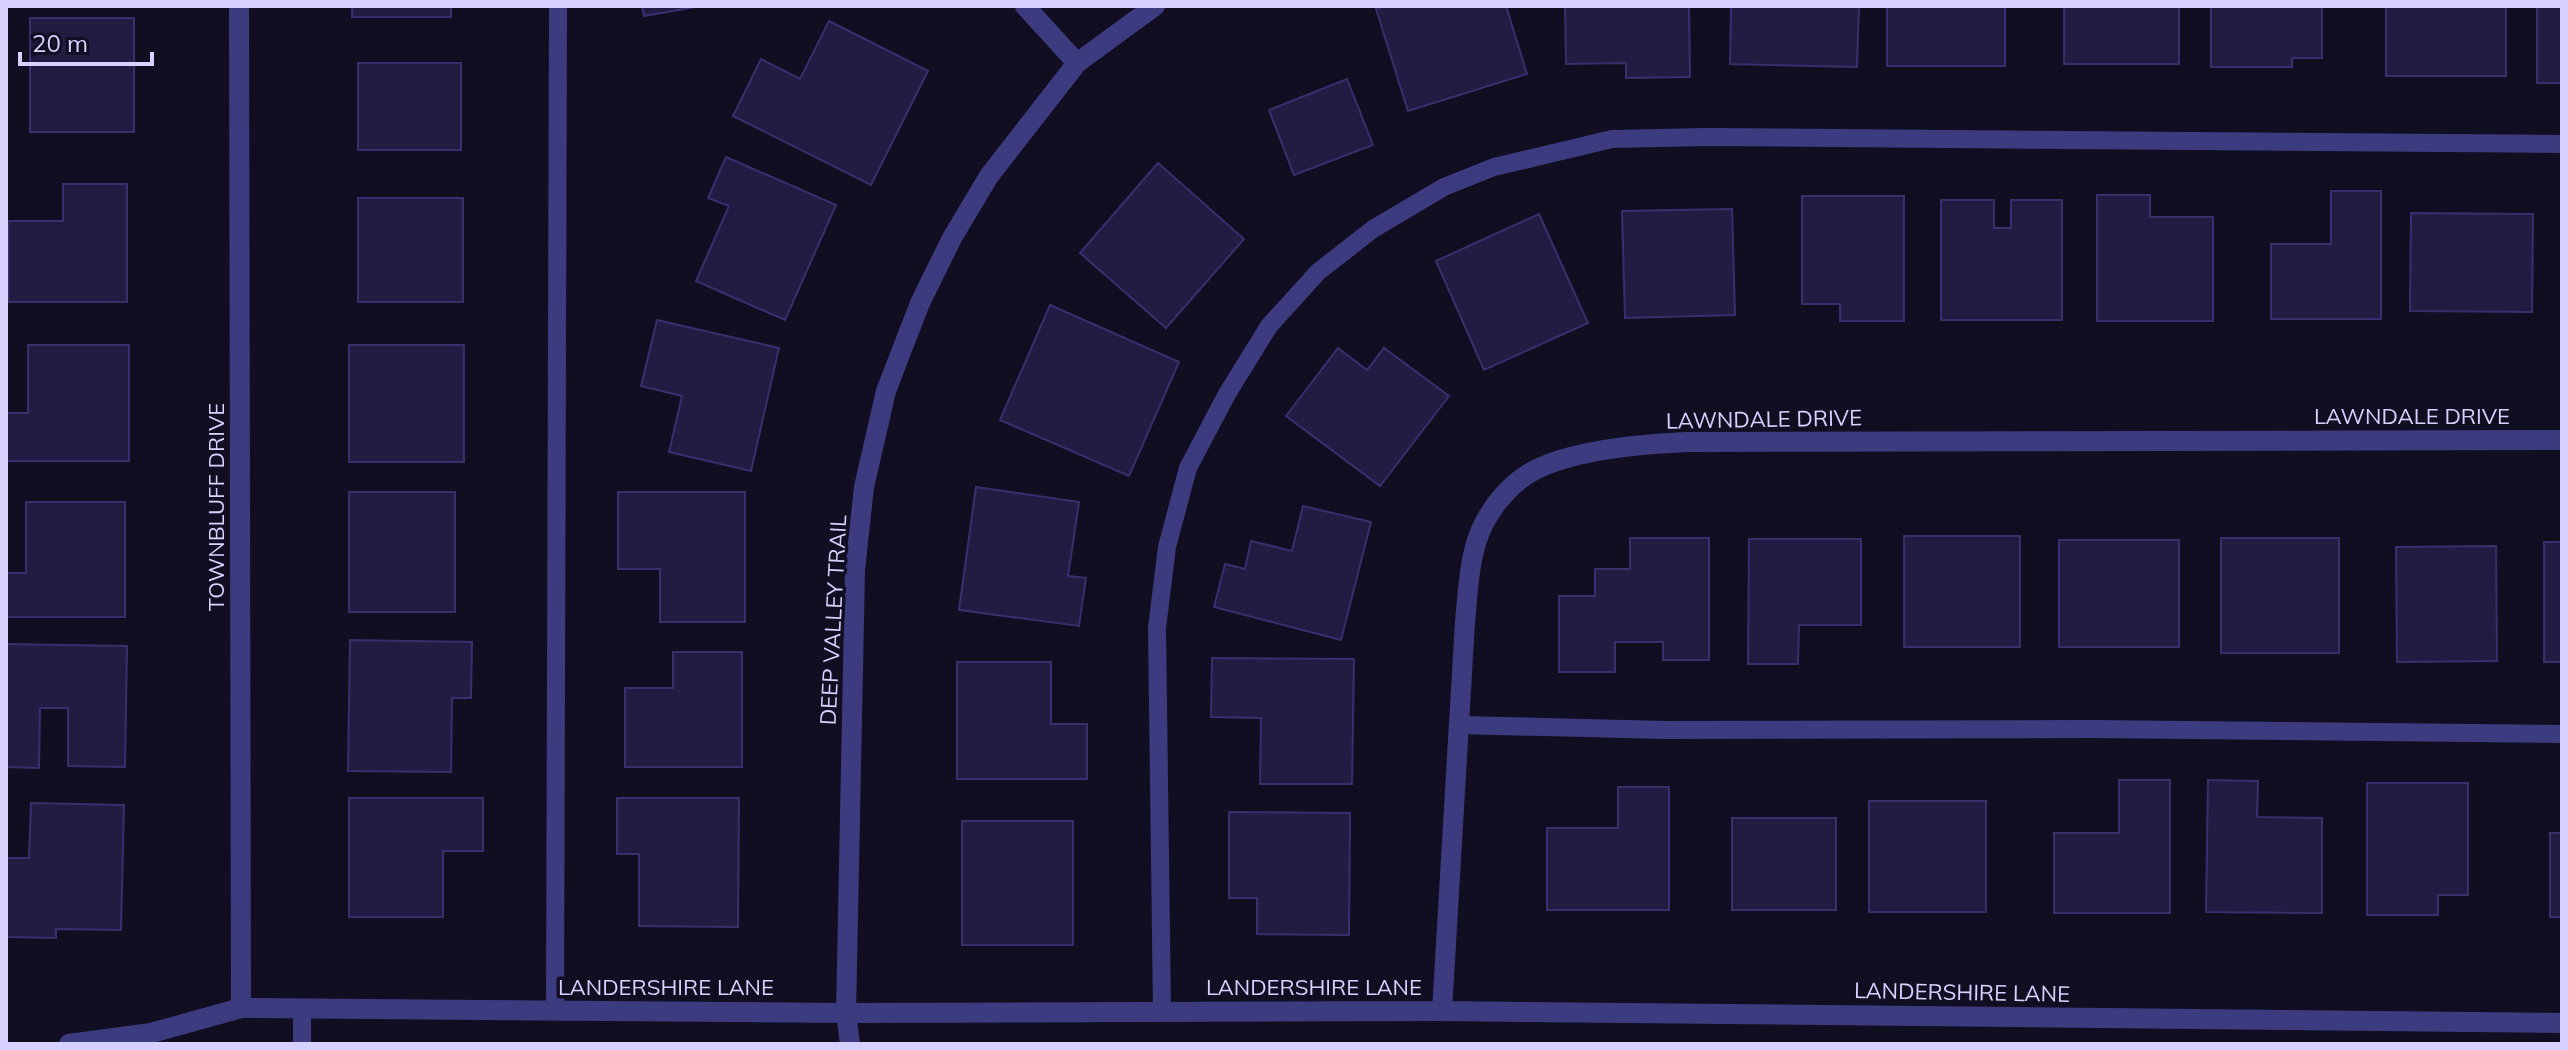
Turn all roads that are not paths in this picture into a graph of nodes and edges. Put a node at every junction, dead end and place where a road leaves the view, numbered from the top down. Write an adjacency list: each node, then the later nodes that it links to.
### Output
1 (239, 6): 10 (street, TOWNBLUFF DRIVE)
2 (558, 6): 12 (lane)
3 (1025, 6): 5 (street)
4 (1155, 6): 5 (street, DEEP VALLEY TRAIL)
5 (1077, 63): 15 (street, DEEP VALLEY TRAIL)
6 (2562, 144): 13 (lane)
7 (2562, 440): 8 (street, LAWNDALE DRIVE)
8 (1459, 725): 9 (lane); 14 (street, LAWNDALE DRIVE)
9 (2562, 734)
10 (241, 1008): 11 (street, LANDERSHIRE LANE); 17 (street, LANDERSHIRE LANE)
11 (302, 1009): 12 (street, LANDERSHIRE LANE); 18 (lane)
12 (555, 1011): 15 (street, LANDERSHIRE LANE)
13 (1162, 1011): 14 (street, LANDERSHIRE LANE); 15 (street, LANDERSHIRE LANE)
14 (1442, 1011): 16 (street, LANDERSHIRE LANE)
15 (846, 1013): 19 (street, DEEP VALLEY TRAIL)
16 (2562, 1023)
17 (69, 1044)
18 (302, 1044)
19 (850, 1044)

